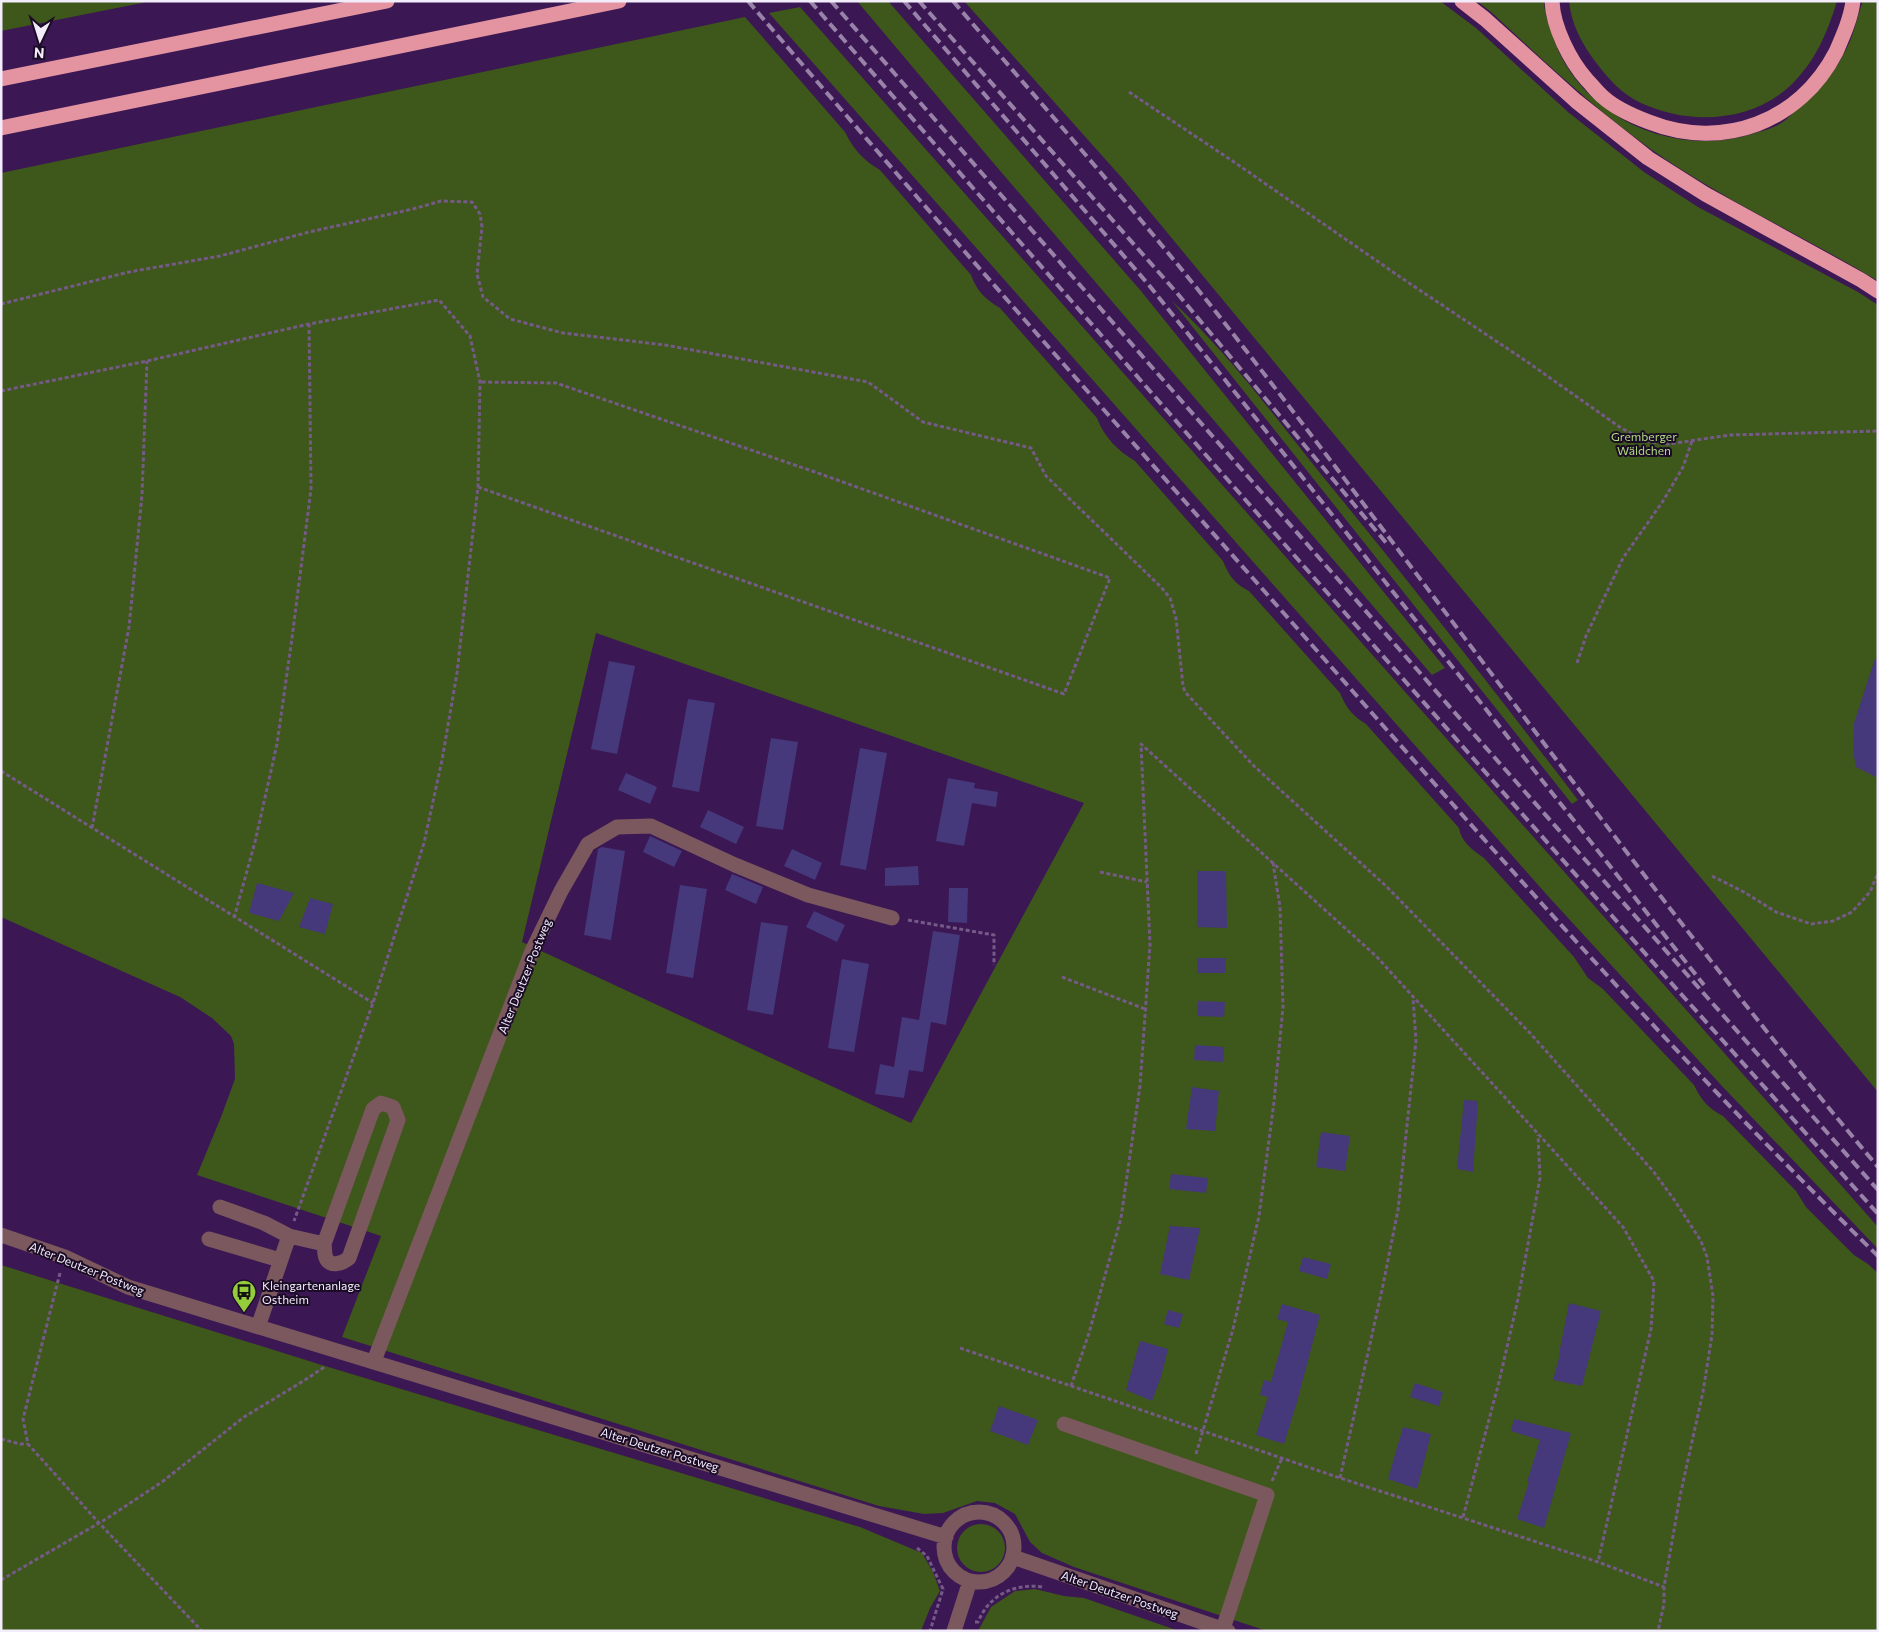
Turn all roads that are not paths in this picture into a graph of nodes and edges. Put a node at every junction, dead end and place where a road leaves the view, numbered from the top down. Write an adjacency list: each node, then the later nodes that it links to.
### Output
1 (387, 1): 6 (highway)
2 (619, 1): 7 (highway)
3 (1462, 1): 8 (highway)
4 (1552, 1): 5 (highway)
5 (1853, 1)
6 (1, 79)
7 (1, 128)
8 (1878, 291)
9 (892, 918): 17 (street, Alter Deutzer Postweg)
10 (220, 1207): 12 (street)
11 (1, 1235): 16 (street, Alter Deutzer Postweg)
12 (289, 1236): 14 (street); 15 (street)
13 (209, 1239): 15 (street)
14 (324, 1244): 14 (street)
15 (280, 1260): 16 (street)
16 (258, 1327): 17 (street, Alter Deutzer Postweg)
17 (374, 1361): 19 (street, Alter Deutzer Postweg)
18 (1064, 1424): 23 (street)
19 (946, 1537): 20 (street); 21 (street)
20 (1013, 1557): 21 (street); 23 (street, Alter Deutzer Postweg)
21 (970, 1581): 22 (street)
22 (956, 1623)
23 (1225, 1630)

